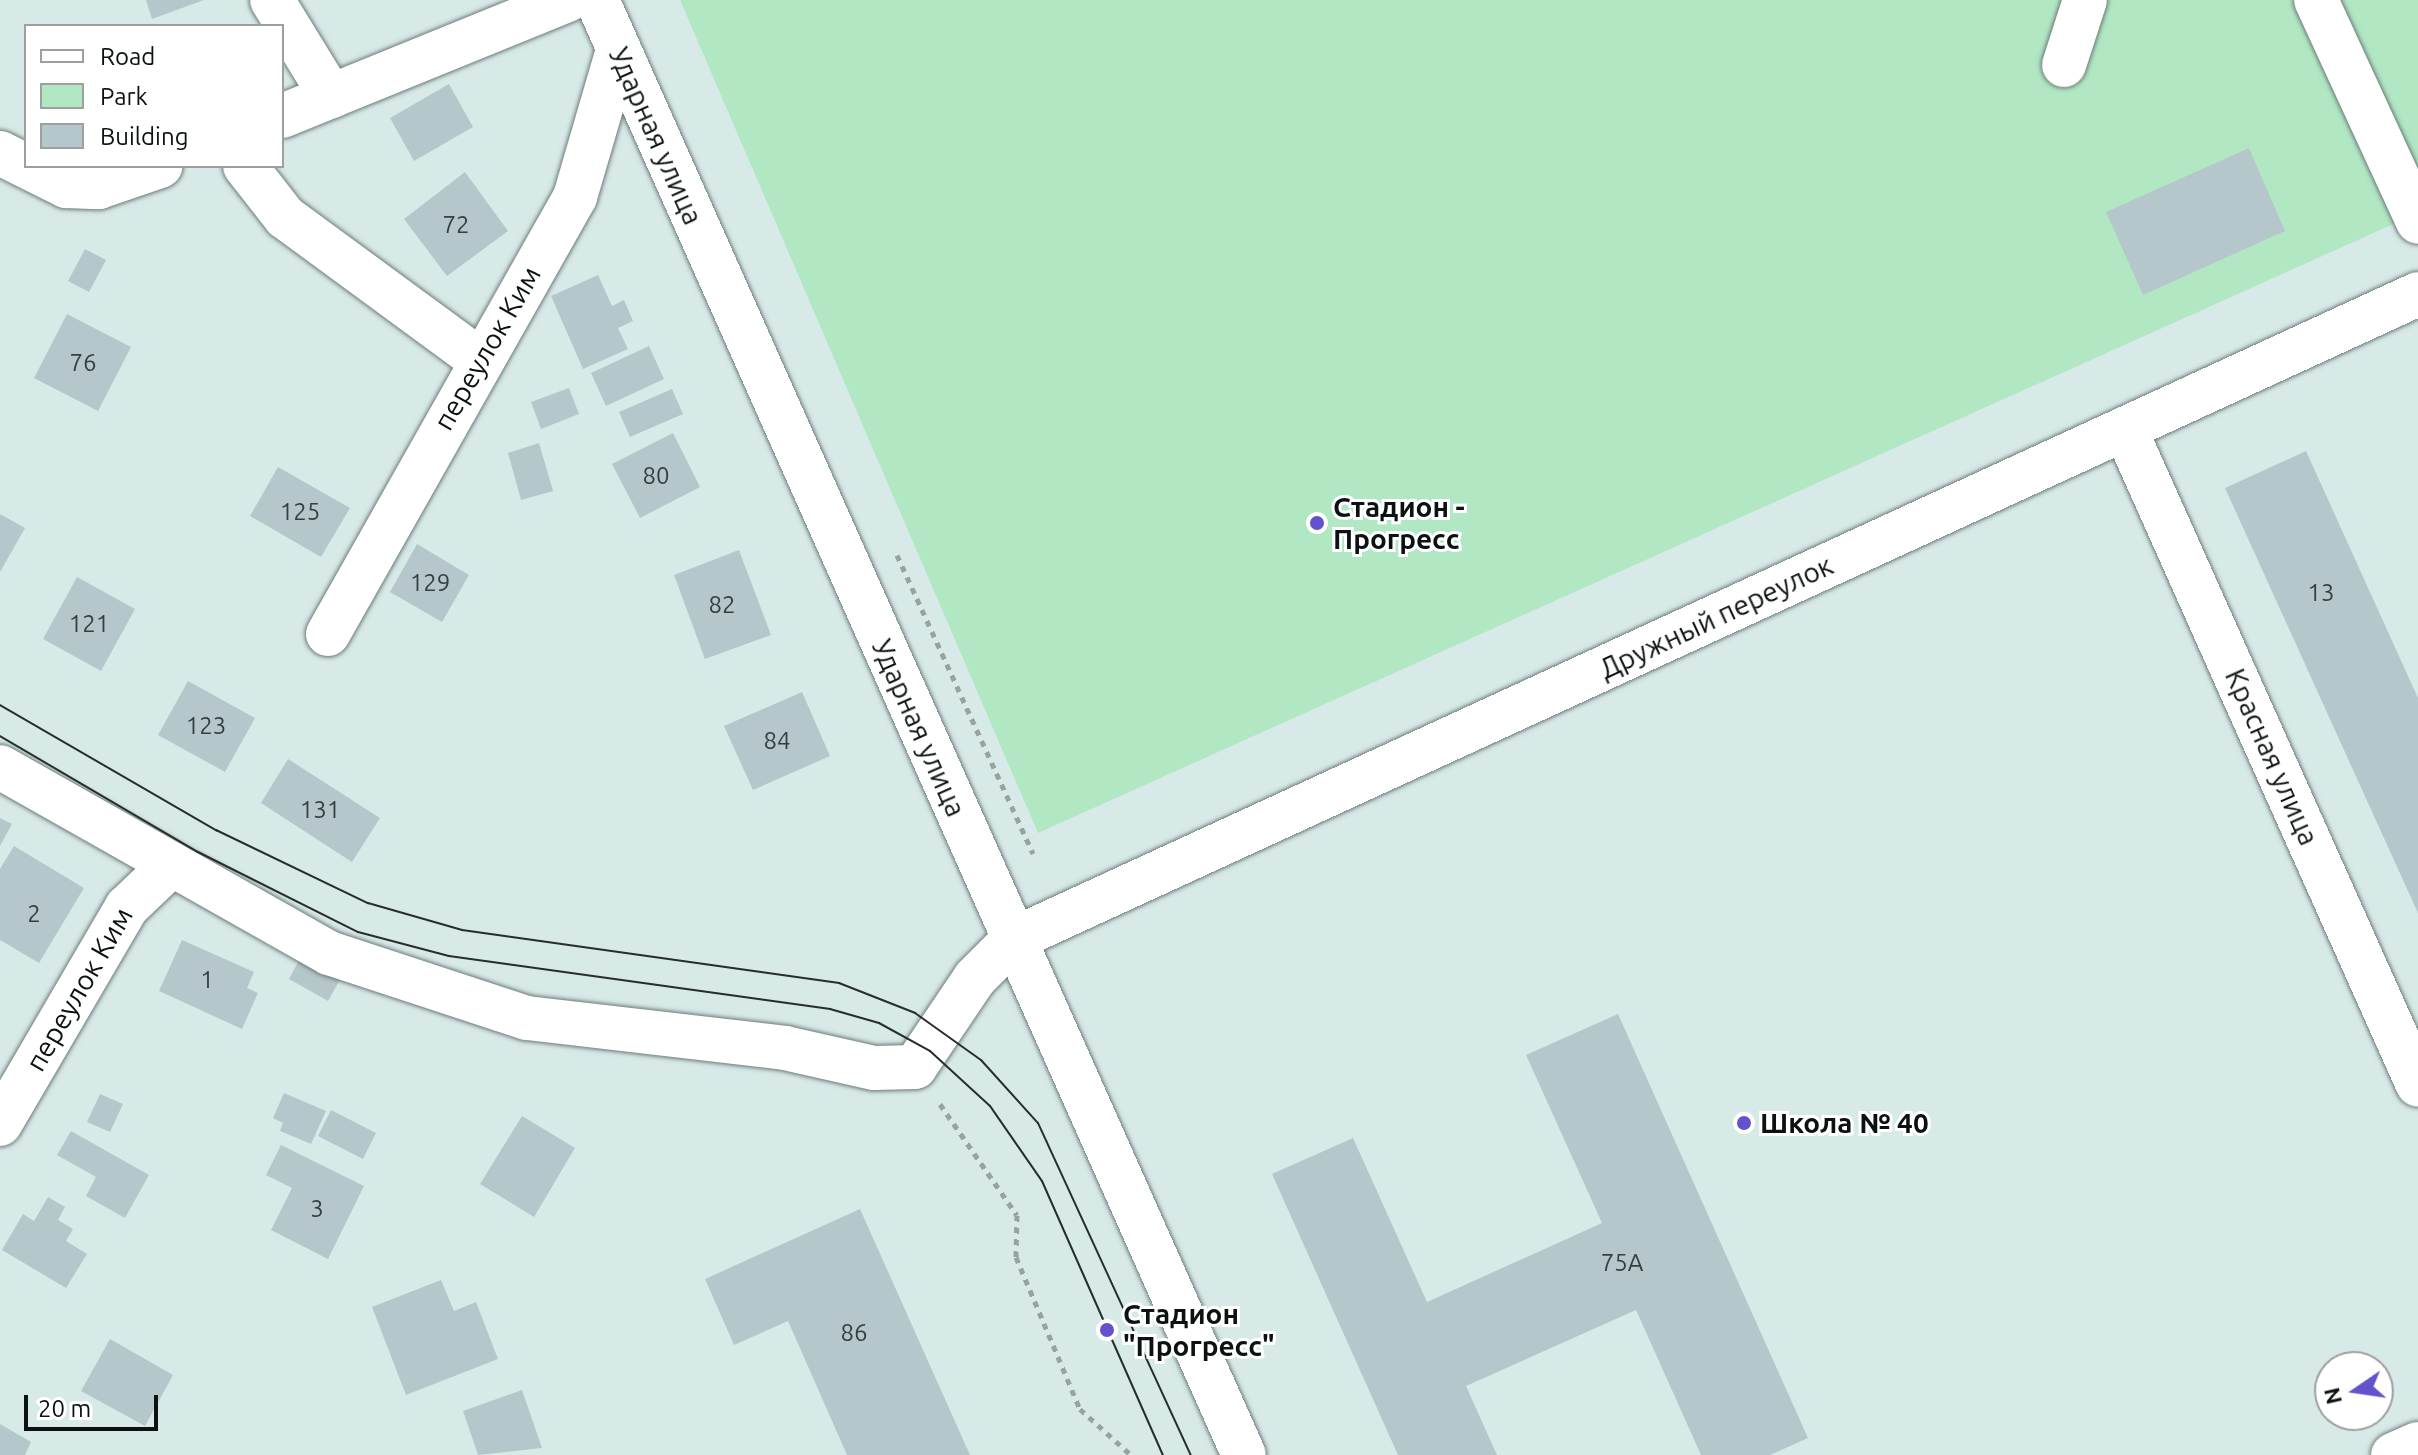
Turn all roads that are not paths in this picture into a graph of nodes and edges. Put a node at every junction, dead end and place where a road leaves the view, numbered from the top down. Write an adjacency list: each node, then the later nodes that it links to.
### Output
1 (272, 0): 8 (street)
2 (568, 0): 8 (street)
3 (597, 0): 6 (street, Ударная улица)
4 (2085, 0): 7 (street)
5 (2316, 0): 15 (street)
6 (618, 50): 17 (street, переулок Ким); 22 (street, Ударная улица)
7 (2064, 65)
8 (331, 96): 9 (street)
9 (284, 115)
10 (0, 153): 11 (street)
11 (24, 165)
12 (30, 168): 13 (street)
13 (154, 168)
14 (247, 168): 17 (street)
15 (2418, 222)
16 (2413, 311): 18 (street, Дружный переулок)
17 (478, 359): 19 (street, переулок Ким)
18 (2125, 429): 22 (street, Дружный переулок); 23 (street, Красная улица)
19 (328, 634)
20 (0, 767): 21 (street)
21 (170, 866): 22 (street); 24 (street, переулок Ким)
22 (1014, 939): 26 (street, Ударная улица)
23 (2418, 1085)
24 (0, 1124)
25 (2418, 1444): 27 (street)
26 (1244, 1455)
27 (2393, 1455)

